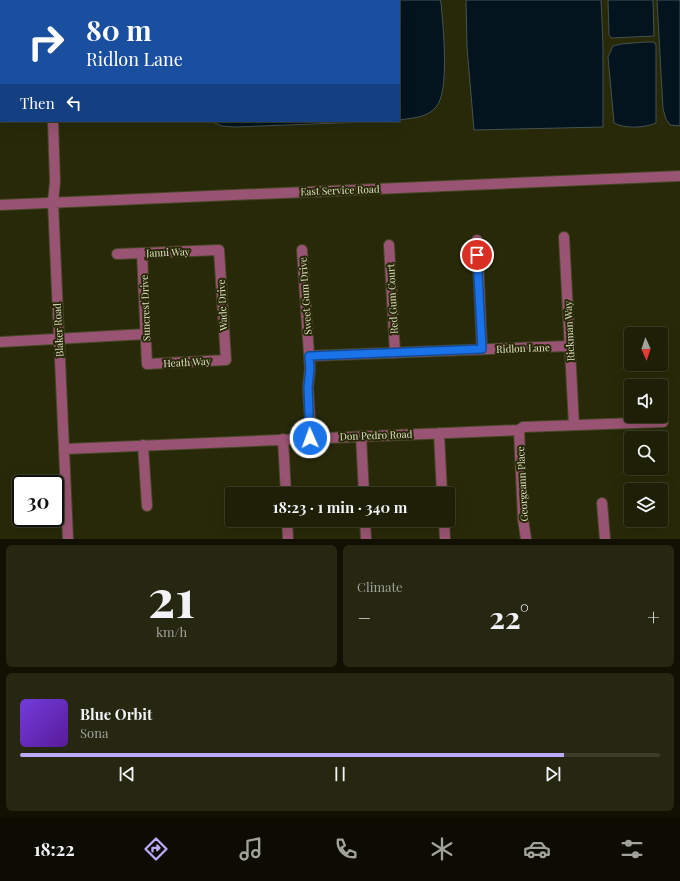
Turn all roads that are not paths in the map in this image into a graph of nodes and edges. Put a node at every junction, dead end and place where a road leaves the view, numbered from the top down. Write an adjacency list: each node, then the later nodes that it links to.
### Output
1 (53, 122): 3 (street, Blaker Road)
2 (680, 176): 3 (street, East Service Road)
3 (53, 202): 4 (street, East Service Road); 13 (street, Blaker Road)
4 (0, 205)
5 (564, 237): 15 (street, Rickman Way)
6 (477, 240): 16 (street)
7 (389, 245): 17 (street, Red Gum Court)
8 (219, 250): 10 (street, Janni Way); 19 (street, Wade Drive)
9 (302, 250): 18 (street, Sweet Gum Drive)
10 (142, 252): 11 (street, Janni Way); 12 (street, Suncrest Drive)
11 (117, 254)
12 (146, 334): 13 (street); 20 (street, Suncrest Drive)
13 (58, 338): 14 (street); 29 (street, Blaker Road)
14 (0, 342)
15 (569, 346): 16 (street, Ridlon Lane); 22 (street, Rickman Way)
16 (482, 349): 17 (street, Ridlon Lane)
17 (394, 353): 18 (street, Ridlon Lane)
18 (309, 356): 26 (street, Sweet Gum Drive)
19 (226, 360): 20 (street, Heath Way)
20 (147, 364)
21 (633, 423): 22 (street, Don Pedro Road)
22 (574, 425): 23 (street, Don Pedro Road)
23 (519, 430): 24 (street, Don Pedro Road); 42 (street, Georgeann Place)
24 (439, 433): 25 (street, Don Pedro Road); 32 (street)
25 (361, 436): 26 (street, Don Pedro Road); 31 (street)
26 (310, 438): 27 (street, Don Pedro Road)
27 (283, 439): 28 (street, Don Pedro Road); 30 (street)
28 (143, 445): 29 (street, Don Pedro Road); 34 (street)
29 (65, 449): 38 (street, Blaker Road)
30 (286, 487)
31 (364, 487)
32 (442, 487)
33 (602, 503): 43 (street)
34 (147, 506)
35 (287, 527): 39 (street)
36 (365, 527): 40 (street)
37 (444, 527): 41 (street)
38 (68, 539)
39 (288, 539)
40 (366, 539)
41 (444, 539)
42 (526, 539)
43 (605, 539)

